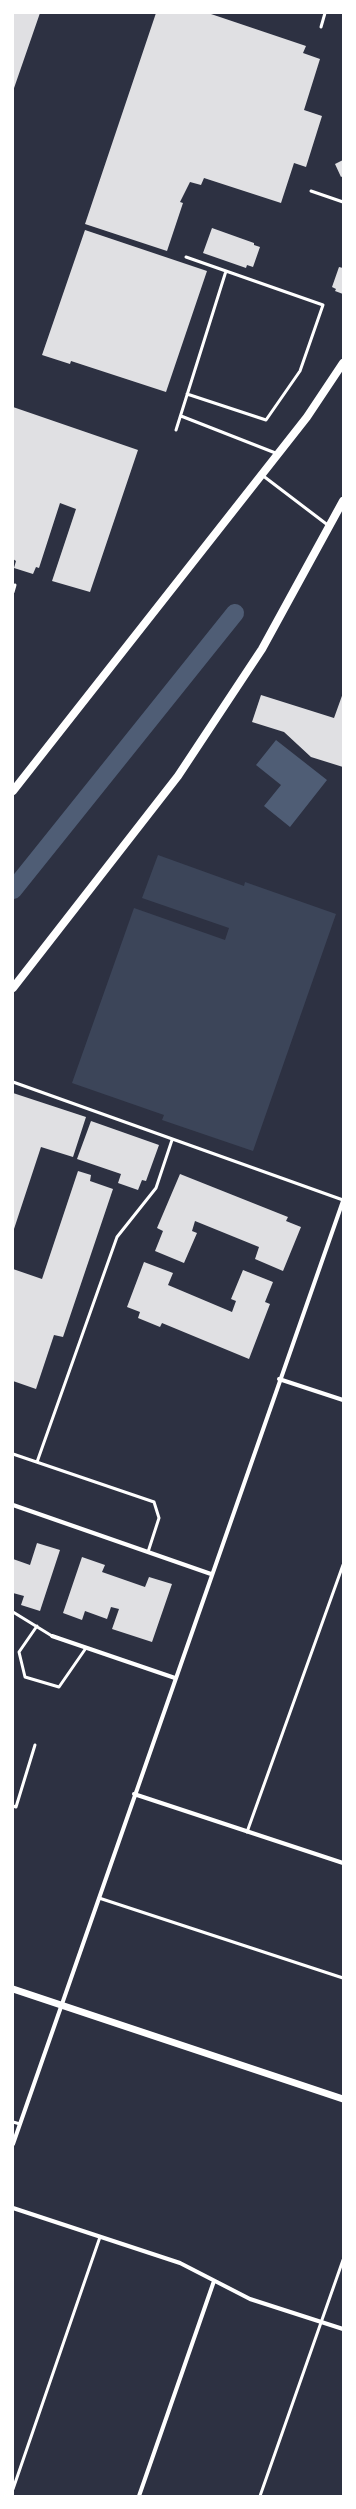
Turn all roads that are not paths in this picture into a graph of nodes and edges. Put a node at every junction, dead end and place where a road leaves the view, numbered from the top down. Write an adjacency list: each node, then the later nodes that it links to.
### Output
1 (325, 13): 2 (lane)
2 (321, 27)
3 (311, 191): 4 (lane)
4 (343, 202)
5 (186, 257): 6 (lane)
6 (226, 272): 8 (lane); 8 (lane)
7 (343, 364): 11 (main road)
8 (187, 394): 9 (lane)
9 (181, 416): 10 (lane); 11 (lane)
10 (176, 430)
11 (278, 454): 12 (main road)
12 (262, 474): 14 (lane); 17 (main road)
13 (343, 501): 14 (main road)
14 (329, 526): 18 (main road)
15 (15, 586): 16 (lane)
16 (13, 592)
17 (13, 791)
18 (13, 988)
19 (13, 1082): 20 (lane)
20 (172, 1140): 21 (lane); 25 (lane)
21 (343, 1201): 22 (street)
22 (279, 1379): 23 (street); 29 (street)
23 (343, 1400)
24 (13, 1454): 25 (lane)
25 (37, 1462): 27 (lane)
26 (13, 1506): 27 (street)
27 (148, 1552): 29 (street)
28 (343, 1565): 38 (lane)
29 (211, 1574): 34 (street)
30 (13, 1612): 31 (lane)
31 (36, 1626): 32 (lane); 33 (lane)
32 (52, 1636): 33 (street)
33 (86, 1648): 34 (street)
34 (175, 1678): 36 (street)
35 (36, 1745): 37 (lane)
36 (134, 1794): 38 (street); 40 (street)
37 (13, 1806)
38 (247, 1832): 39 (street)
39 (343, 1863)
40 (98, 1898): 41 (lane); 43 (street)
41 (343, 1978)
42 (13, 1989): 43 (street)
43 (61, 2005): 44 (street); 46 (street)
44 (343, 2099)
45 (13, 2122): 46 (lane)
46 (20, 2124): 47 (street)
47 (13, 2144)
48 (13, 2208): 49 (street)
49 (100, 2237): 51 (street); 54 (lane)
50 (343, 2260): 52 (lane)
51 (214, 2281): 52 (street); 55 (street)
52 (322, 2322): 53 (street); 56 (lane)
53 (343, 2329)
54 (13, 2489)
55 (139, 2496)
56 (260, 2496)

